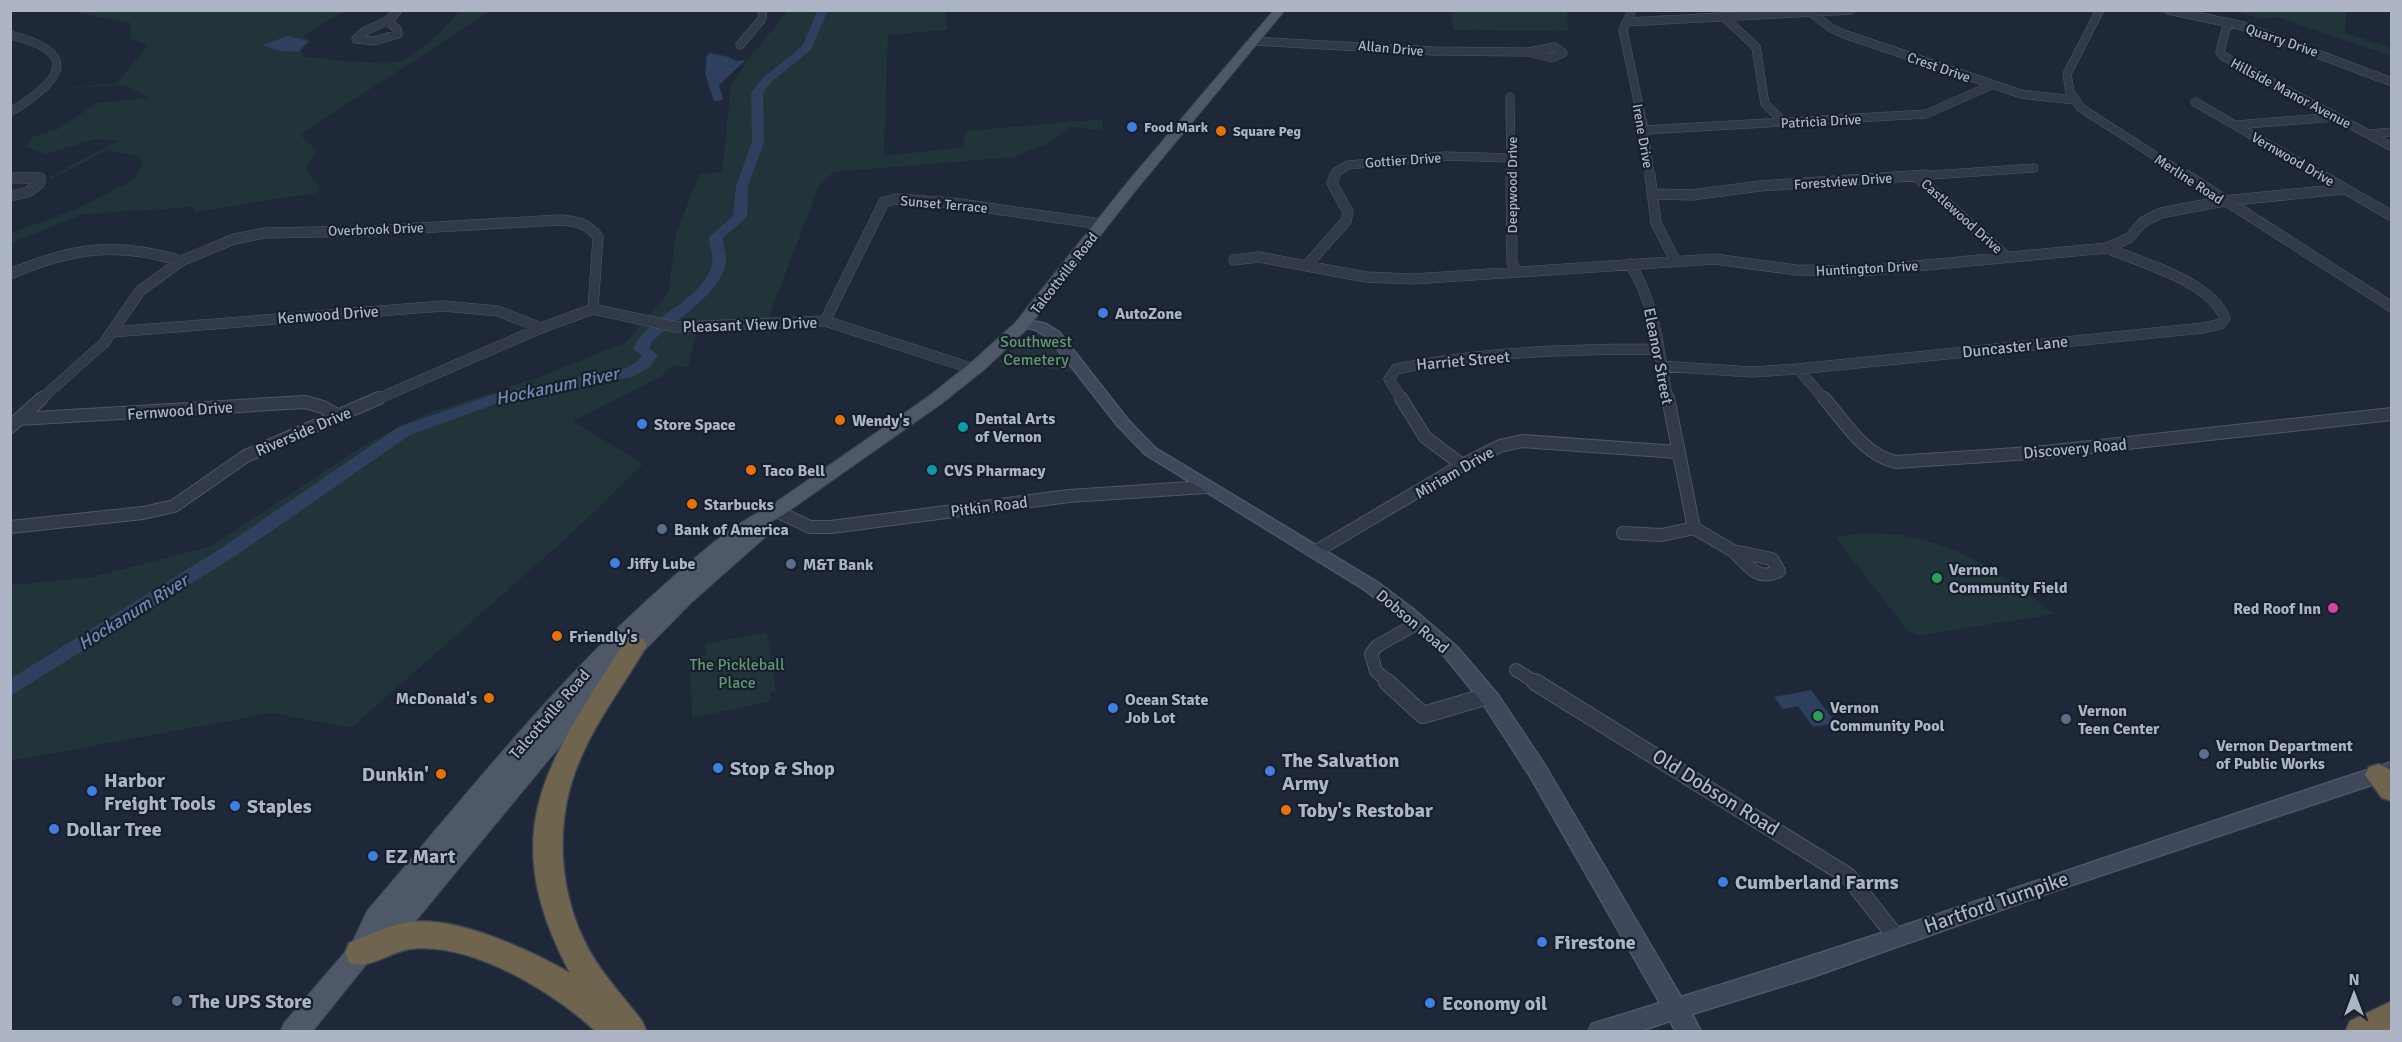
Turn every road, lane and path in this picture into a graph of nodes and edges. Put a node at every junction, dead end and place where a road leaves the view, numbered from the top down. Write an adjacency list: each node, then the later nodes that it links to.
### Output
1 (398, 10): 12 (street)
2 (764, 10): 15 (street)
3 (1280, 10): 14 (main road, Talcottville Road)
4 (1632, 10): 10 (street, Irene Drive)
5 (1851, 10): 8 (street)
6 (2168, 10): 11 (street, Quarry Drive)
7 (2097, 11): 20 (street)
8 (1812, 13): 9 (street); 18 (street, Crest Drive)
9 (1725, 18): 10 (street); 24 (street)
10 (1627, 22): 26 (street, Irene Drive)
11 (2228, 22): 17 (street, Quarry Drive); 23 (street, Hillside Manor Avenue)
12 (390, 23): 12 (street)
13 (10, 35): 22 (street)
14 (1254, 40): 16 (street, Allan Drive); 39 (main road, Talcottville Road)
15 (740, 45)
16 (1528, 52)
17 (2391, 82)
18 (1992, 85): 20 (street, Crest Drive); 24 (street, Patricia Drive)
19 (1510, 97): 30 (street, Deepwood Drive)
20 (2074, 100): 37 (street, Merline Road)
21 (2195, 102): 25 (street, Vernwood Drive)
22 (10, 112)
23 (2336, 117): 25 (street); 28 (street, Hillside Manor Avenue)
24 (1785, 123): 26 (street, Patricia Drive)
25 (2236, 125): 34 (street, Vernwood Drive)
26 (1644, 130): 35 (street, Irene Drive)
27 (2391, 132): 28 (street)
28 (2367, 134): 29 (street, Hillside Manor Avenue)
29 (2391, 147)
30 (1512, 158): 46 (street, Gottier Drive); 47 (street, Deepwood Drive)
31 (2034, 168): 32 (street, Forestview Drive)
32 (1916, 176): 35 (street, Forestview Drive); 41 (street, Castlewood Drive)
33 (10, 178): 36 (street)
34 (2344, 189): 37 (street, Huntington Drive); 38 (street, Vernwood Drive)
35 (1652, 194): 43 (street, Irene Drive)
36 (10, 196)
37 (2224, 201): 40 (street, Huntington Drive); 49 (street, Merline Road)
38 (2391, 216)
39 (1101, 224): 51 (street, Sunset Terrace); 52 (main road, Talcottville Road)
40 (2107, 248): 41 (street, Huntington Drive); 58 (street, Duncaster Lane)
41 (2007, 257): 43 (street, Huntington Drive)
42 (1234, 260): 46 (street, Huntington Drive)
43 (1675, 260): 45 (street, Huntington Drive)
44 (181, 261): 48 (street); 50 (street, Overbrook Drive); 54 (street, Overbrook Drive)
45 (1630, 264): 47 (street, Huntington Drive); 55 (street, Eleanor Street)
46 (1307, 265): 47 (street, Huntington Drive)
47 (1516, 272)
48 (10, 274)
49 (2391, 307)
50 (593, 309): 51 (street, Pleasant View Drive); 53 (street, Riverside Drive)
51 (825, 321): 57 (street, Pleasant View Drive)
52 (1024, 323): 57 (main road, Talcottville Road); 64 (street, Dobson Road)
53 (541, 328): 54 (street, Kenwood Drive); 60 (street, Riverside Drive)
54 (112, 332): 61 (street)
55 (1657, 349): 56 (street, Eleanor Street); 63 (street, Harriet Street)
56 (1660, 366): 58 (street, Duncaster Lane); 62 (street, Eleanor Street)
57 (974, 369): 65 (main road, Talcottville Road)
58 (1798, 369): 59 (street, Discovery Road)
59 (2391, 414)
60 (339, 416): 61 (street, Fernwood Drive); 66 (street, Riverside Drive)
61 (15, 423)
62 (1678, 452): 63 (street, Miriam Drive); 67 (street, Eleanor Street)
63 (1462, 465): 70 (street, Miriam Drive)
64 (1206, 487): 65 (street, Pitkin Road); 70 (street, Dobson Road)
65 (776, 511): 72 (main road, Talcottville Road); 75 (main road, Talcottville Road)
66 (10, 527)
67 (1694, 528): 68 (street); 69 (street)
68 (1623, 533)
69 (1733, 551)
70 (1316, 552): 71 (street, Dobson Road)
71 (1419, 623): 74 (street, Dobson Road); 74 (street)
72 (635, 645): 75 (main road, Talcottville Road); 83 (highway)
73 (1516, 670): 77 (street, Old Dobson Road)
74 (1488, 696): 79 (street, Dobson Road)
75 (566, 706): 78 (main road, Talcottville Road)
76 (2388, 779): 77 (street, Hartford Turnpike)
77 (1896, 937): 79 (street, Hartford Turnpike)
78 (360, 953): 81 (main road, Talcottville Road); 82 (highway)
79 (1676, 1009): 84 (street, Hartford Turnpike); 85 (street, Dobson Road)
80 (2391, 1015): 86 (highway)
81 (294, 1032)
82 (618, 1032)
83 (632, 1032)
84 (1600, 1032)
85 (1689, 1032)
86 (2361, 1032)

